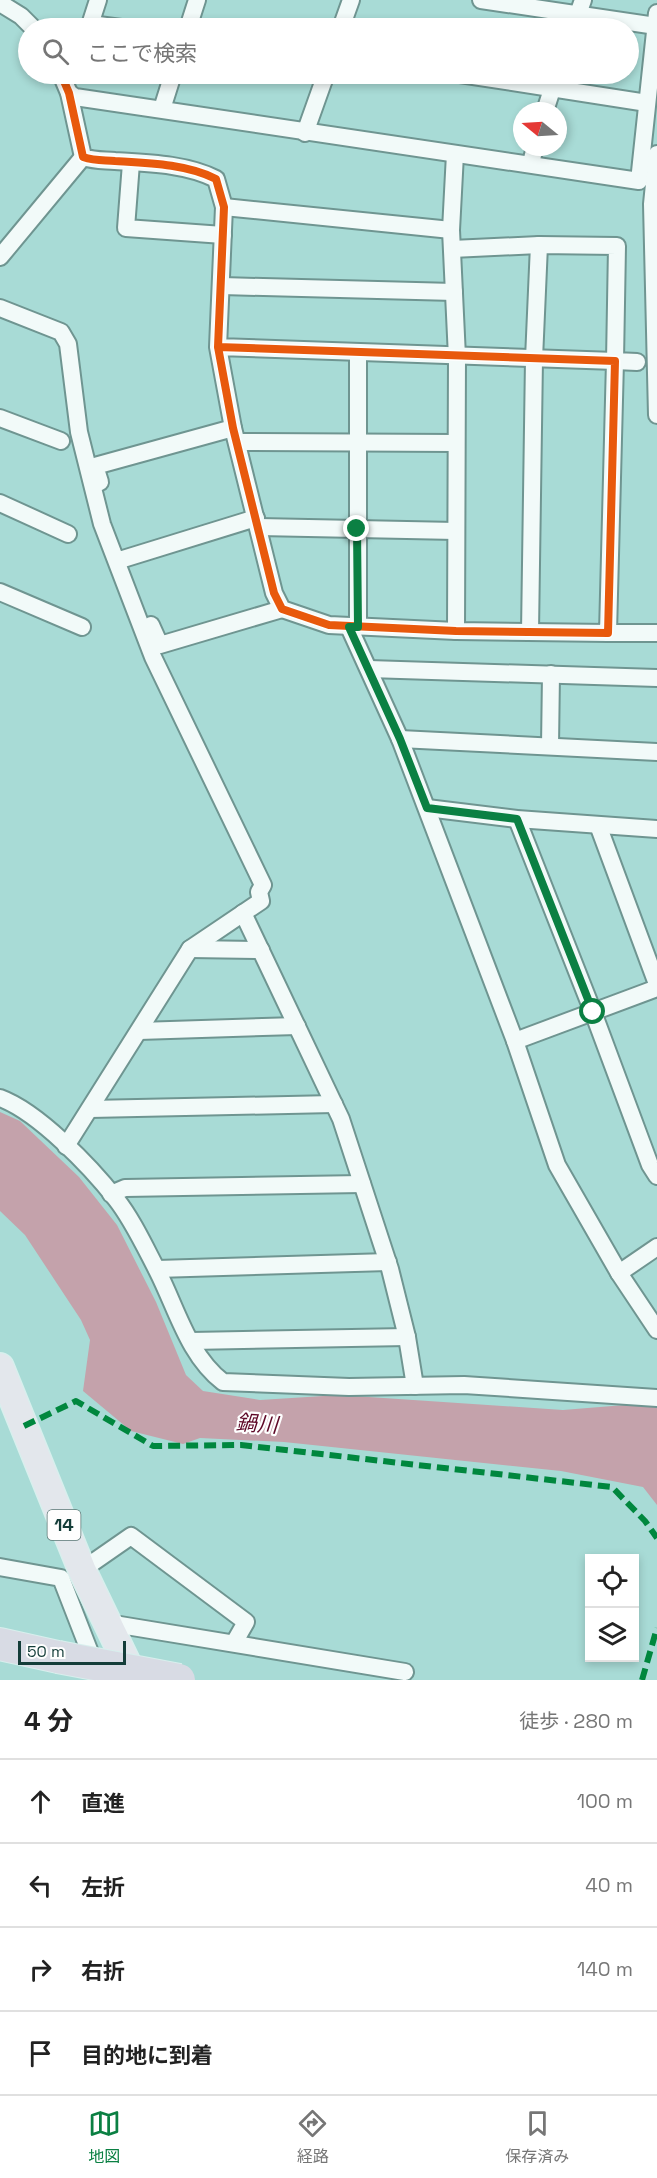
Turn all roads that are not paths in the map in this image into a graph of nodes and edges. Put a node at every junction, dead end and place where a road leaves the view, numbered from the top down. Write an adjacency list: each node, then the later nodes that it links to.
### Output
1 (98, 0): 9 (street)
2 (197, 0): 10 (street)
3 (351, 0): 11 (street)
4 (481, 0): 7 (street)
5 (0, 3): 8 (street)
6 (657, 13): 14 (street)
7 (578, 15): 12 (street)
8 (23, 18)
9 (92, 18)
10 (191, 18)
11 (345, 18)
12 (599, 18)
13 (639, 24): 14 (street)
14 (656, 26): 23 (street)
15 (66, 84): 21 (street)
16 (74, 84): 21 (street)
17 (170, 84): 24 (street)
18 (322, 84): 25 (street)
19 (554, 84): 22 (street)
20 (570, 84): 23 (street)
21 (72, 95): 24 (street); 30 (street)
22 (547, 102)
23 (647, 104): 29 (street)
24 (162, 109): 25 (street)
25 (305, 133): 26 (street)
26 (456, 154): 28 (street); 33 (street)
27 (657, 154): 47 (street)
28 (513, 155)
29 (537, 156)
30 (83, 157): 31 (street); 37 (street)
31 (131, 163): 32 (street); 34 (street)
32 (224, 207): 33 (street); 34 (street)
33 (451, 230): 36 (street)
34 (223, 235): 38 (street)
35 (539, 245): 36 (street); 44 (street); 45 (street)
36 (452, 249): 39 (street)
37 (0, 257)
38 (222, 286): 39 (street); 41 (street)
39 (454, 292): 43 (street)
40 (0, 308): 77 (street)
41 (218, 347): 42 (street); 49 (street)
42 (358, 353): 43 (street); 51 (street)
43 (457, 357): 44 (street); 52 (street)
44 (534, 359): 45 (street); 64 (street)
45 (615, 361): 46 (street); 65 (street)
46 (638, 362)
47 (657, 415)
48 (0, 418): 50 (street)
49 (235, 435): 51 (street); 54 (street); 58 (street)
50 (61, 441)
51 (360, 442): 52 (street); 55 (street)
52 (456, 443): 56 (street)
53 (0, 503): 57 (street)
54 (257, 522): 55 (street); 58 (street); 60 (street)
55 (357, 529): 56 (street); 62 (street)
56 (456, 531): 63 (street)
57 (68, 534)
58 (123, 559): 60 (street)
59 (0, 592): 61 (street)
60 (282, 609): 62 (street)
61 (82, 627)
62 (354, 627): 63 (street); 67 (street)
63 (456, 631): 64 (street)
64 (530, 632): 65 (street)
65 (608, 633): 66 (street)
66 (657, 633)
67 (369, 669): 68 (street); 70 (street)
68 (551, 675): 69 (street); 71 (street)
69 (657, 678)
70 (400, 739): 71 (street); 73 (street)
71 (550, 746): 72 (street)
72 (657, 752)
73 (427, 808): 74 (street); 84 (street)
74 (517, 819): 75 (street); 81 (street)
75 (598, 825): 76 (street); 80 (street)
76 (657, 829)
77 (243, 914): 78 (street); 79 (street)
78 (190, 949): 79 (street); 83 (street)
79 (261, 950): 82 (street)
80 (657, 986): 81 (street)
81 (593, 1012): 84 (street); 89 (street)
82 (297, 1026): 83 (street); 86 (street)
83 (139, 1031): 87 (street)
84 (515, 1041): 95 (street)
85 (0, 1098): 88 (street)
86 (334, 1104): 87 (street); 90 (street)
87 (90, 1109): 88 (street)
88 (66, 1146): 91 (street)
89 (657, 1176)
90 (362, 1184): 91 (street); 93 (street)
91 (111, 1194): 94 (street)
92 (657, 1247): 95 (street)
93 (388, 1262): 94 (street); 97 (street)
94 (157, 1269): 98 (street)
95 (619, 1273): 96 (street)
96 (657, 1330)
97 (407, 1337): 98 (street); 100 (street)
98 (191, 1341): 100 (street)
99 (0, 1367): 103 (main road, 14)
100 (415, 1386): 101 (street)
101 (657, 1398)
102 (0, 1567): 108 (street)
103 (82, 1570): 104 (main road, 14); 105 (street)
104 (108, 1623): 105 (street); 109 (main road, 14)
105 (234, 1643): 107 (street)
106 (0, 1644): 110 (highway, bridge)
107 (405, 1672)
108 (100, 1680)
109 (135, 1680)
110 (179, 1680)

